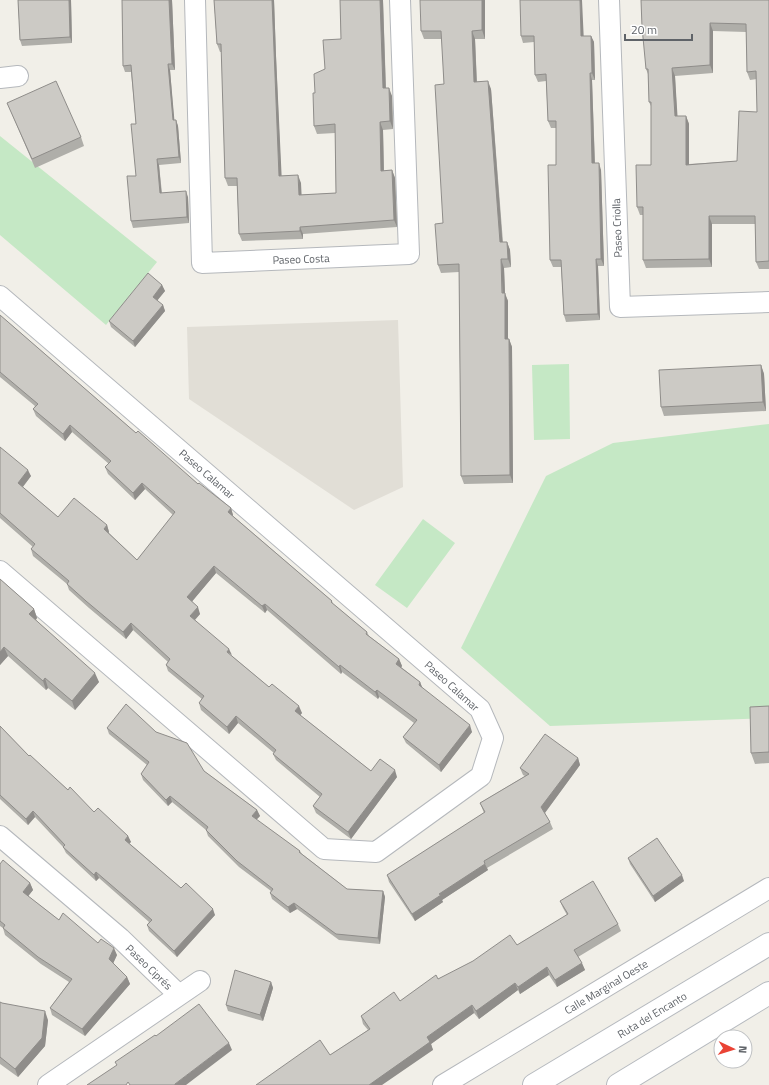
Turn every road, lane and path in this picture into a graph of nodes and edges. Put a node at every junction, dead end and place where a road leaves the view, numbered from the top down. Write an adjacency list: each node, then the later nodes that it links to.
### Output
1 (196, 0): 2 (street, Paseo Costa)
2 (400, 0)
3 (609, 0): 5 (street, Paseo Criolla)
4 (0, 296): 6 (street, Paseo Calamar)
5 (769, 302)
6 (0, 571)
7 (0, 836): 12 (street, Paseo Ciprés)
8 (769, 888): 14 (street, Calle Marginal Oeste)
9 (769, 944): 15 (main road, Ruta del Encanto)
10 (200, 981): 12 (street)
11 (769, 993): 16 (main road)
12 (178, 994): 13 (street, Paseo Ciprés)
13 (48, 1085)
14 (444, 1085)
15 (534, 1085)
16 (618, 1085)

